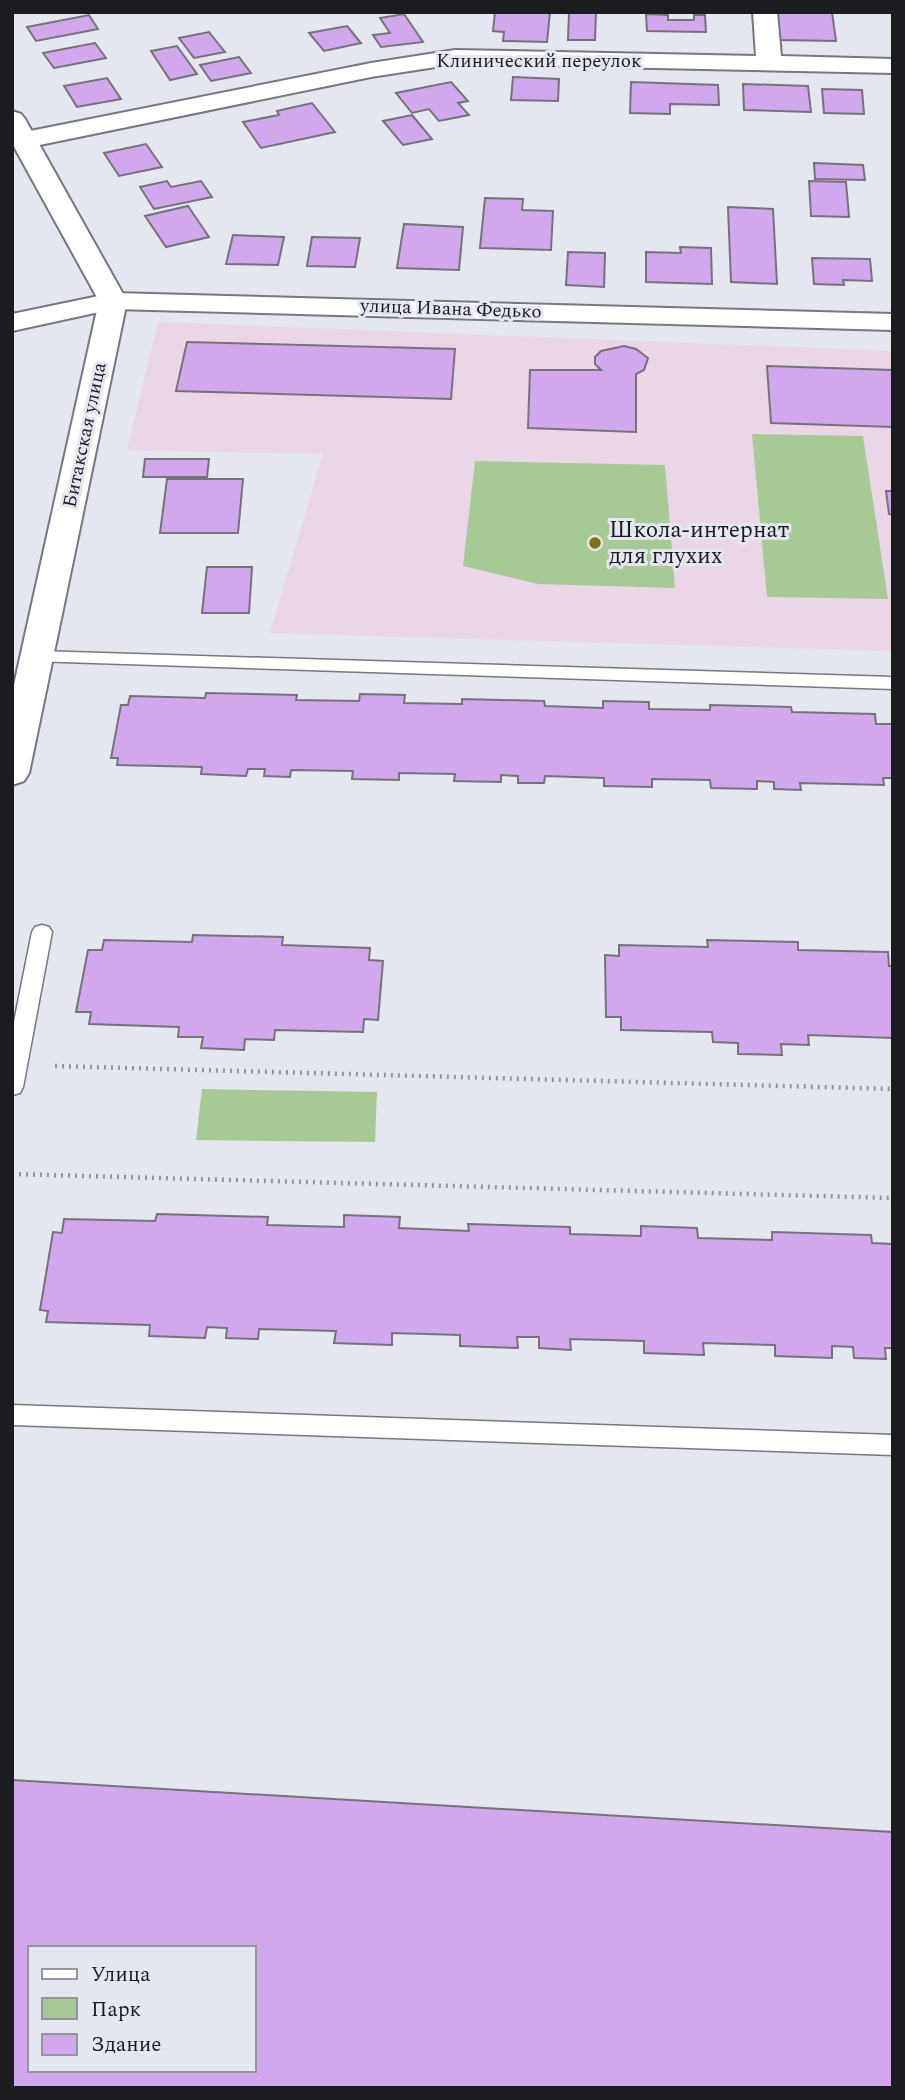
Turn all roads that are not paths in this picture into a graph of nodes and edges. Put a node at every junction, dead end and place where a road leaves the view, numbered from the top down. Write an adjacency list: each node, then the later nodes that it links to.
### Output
1 (765, 12): 2 (street)
2 (769, 63): 3 (street, Клинический переулок); 4 (street, Клинический переулок)
3 (893, 66)
4 (18, 130): 5 (street)
5 (114, 301): 6 (street, улица Ивана Федько); 7 (street, улица Ивана Федько); 8 (street, Битакская улица)
6 (893, 322)
7 (12, 323)
8 (38, 657): 9 (lane); 10 (street, Битакская улица)
9 (893, 683)
10 (12, 773)
11 (42, 932): 12 (lane)
12 (12, 1087)
13 (12, 1415): 14 (lane)
14 (893, 1445)

